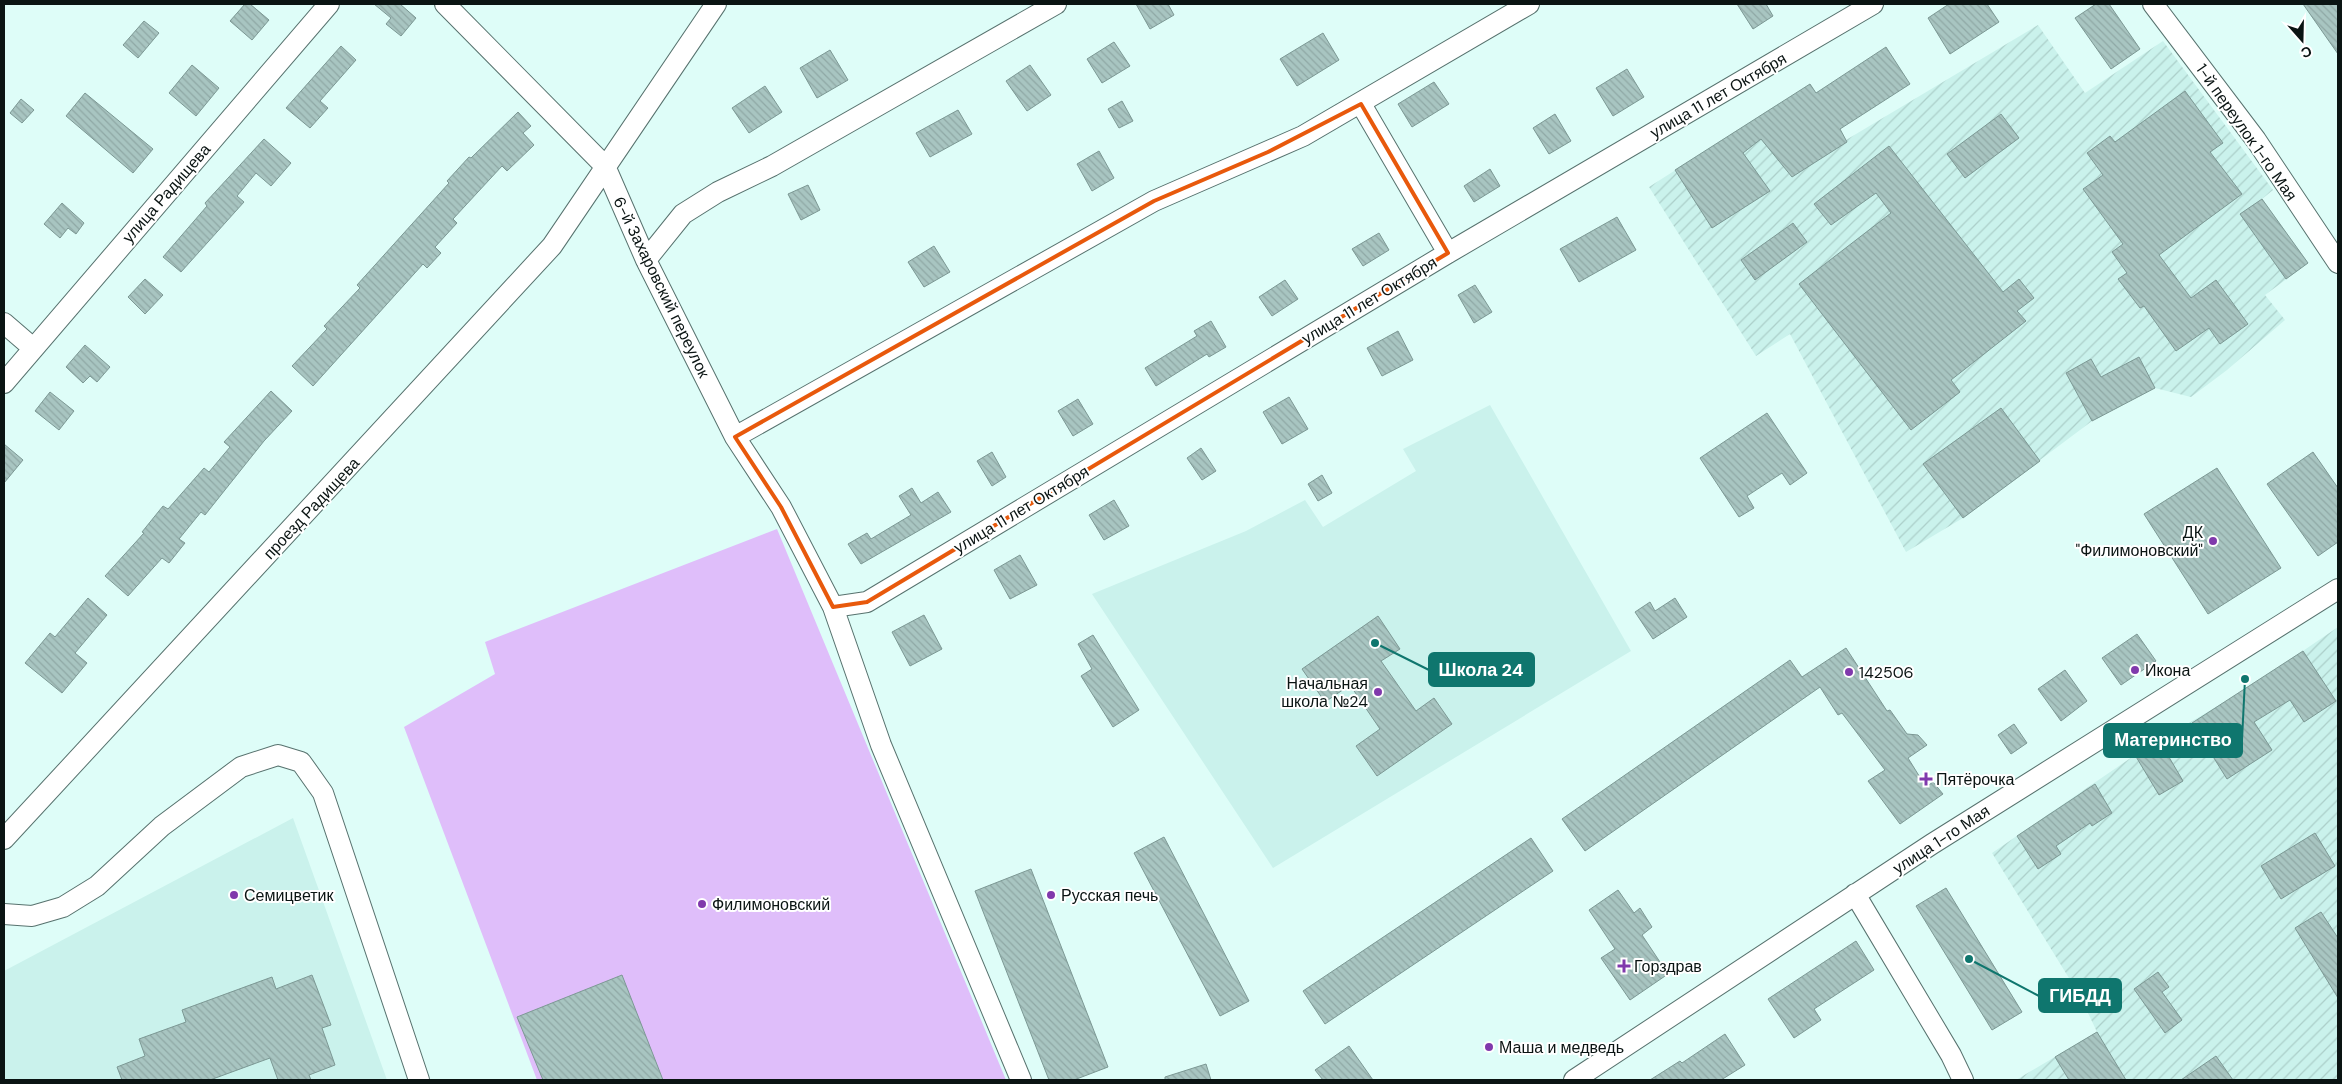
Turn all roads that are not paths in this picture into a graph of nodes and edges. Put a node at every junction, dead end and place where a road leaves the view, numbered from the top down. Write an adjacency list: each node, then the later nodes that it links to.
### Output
1 (329, 4): 14 (street, улица Радищева)
2 (445, 4): 9 (street, 6-й Захаровский переулок)
3 (716, 4): 9 (street, проезд Радищева)
4 (1056, 4): 11 (street)
5 (1529, 4): 8 (street)
6 (1873, 4): 10 (street, улица 11 лет Октября)
7 (2153, 4): 12 (street, 1-й переулок 1-го Мая)
8 (1361, 104): 10 (street); 16 (street)
9 (605, 166): 11 (street, 6-й Захаровский переулок); 19 (street, проезд Радищева)
10 (1448, 253): 18 (street, улица 11 лет Октября)
11 (646, 260): 16 (street, 6-й Захаровский переулок)
12 (2338, 263)
13 (4, 322): 14 (street)
14 (33, 348): 15 (street, улица Радищева)
15 (4, 383)
16 (735, 437): 18 (street, 6-й Захаровский переулок)
17 (2338, 588): 20 (street, улица 1-го Мая)
18 (833, 607): 23 (street, 6-й Захаровский переулок)
19 (4, 839)
20 (1855, 894): 24 (street, улица 1-го Мая); 25 (street)
21 (4, 914): 22 (street)
22 (419, 1080)
23 (1021, 1080)
24 (1574, 1080)
25 (1963, 1080)

